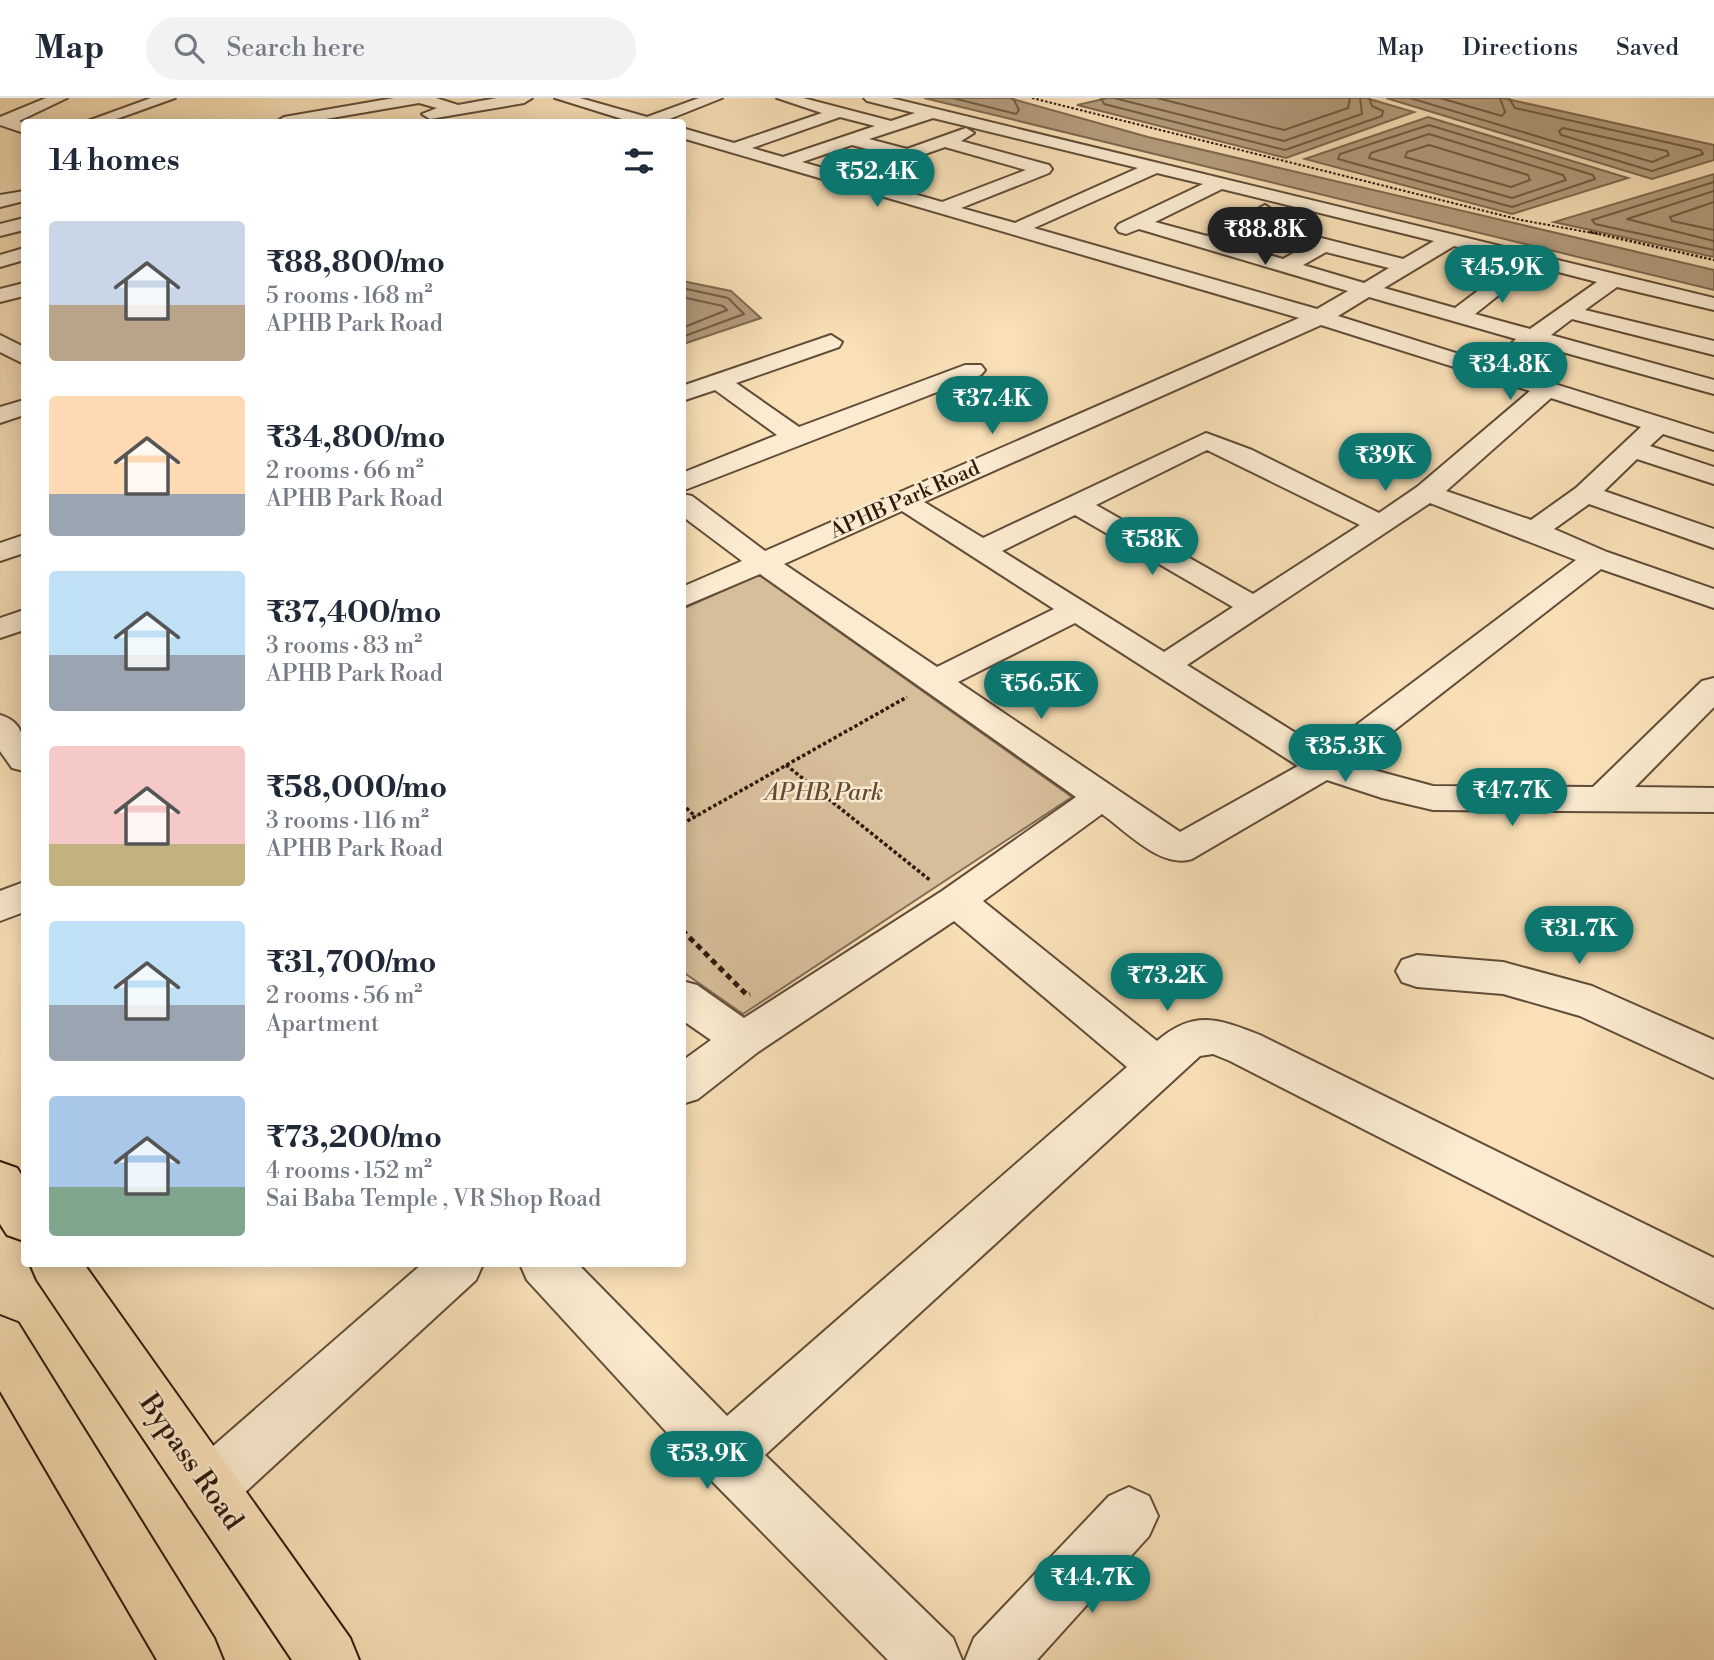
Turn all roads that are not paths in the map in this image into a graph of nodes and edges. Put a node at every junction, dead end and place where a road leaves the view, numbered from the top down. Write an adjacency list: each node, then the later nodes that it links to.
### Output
1 (59, 98): 21 (street)
2 (167, 98): 10 (street)
3 (420, 98): 12 (street); 17 (street)
4 (524, 98): 12 (street)
5 (563, 98): 13 (street)
6 (872, 98): 15 (street)
7 (792, 99): 14 (street)
8 (109, 100): 10 (street)
9 (630, 102): 13 (street)
10 (149, 105): 16 (street)
11 (717, 105): 20 (street)
12 (456, 109): 18 (street)
13 (606, 110): 19 (street)
14 (839, 112): 23 (street); 26 (street)
15 (931, 113): 23 (street); 24 (street)
16 (103, 119)
17 (301, 119)
18 (396, 119)
19 (638, 119)
20 (657, 119)
21 (2, 120): 25 (street)
22 (757, 120): 26 (street)
23 (892, 126): 28 (street)
24 (985, 126): 29 (street); 34 (street)
25 (21, 127)
26 (793, 128): 30 (street)
27 (686, 133): 30 (street)
28 (852, 140): 31 (street); 32 (street)
29 (944, 141): 31 (street); 38 (street)
30 (735, 148): 32 (street)
31 (908, 155): 33 (street)
32 (785, 162): 43 (street)
33 (933, 162)
34 (1158, 166): 37 (street); 39 (street)
35 (983, 176): 38 (street)
36 (1081, 180): 39 (street)
37 (1223, 182): 41 (street); 44 (street)
38 (1007, 183): 43 (street)
39 (1106, 186): 47 (street)
40 (21, 198): 42 (street)
41 (1289, 198): 45 (street); 49 (street)
42 (0, 201)
43 (944, 208): 47 (street)
44 (1138, 223): 50 (street); 52 (street)
45 (1243, 223): 50 (street); 51 (street)
46 (21, 225): 48 (street)
47 (1017, 229): 52 (street)
48 (0, 230)
49 (1452, 239): 54 (street); 57 (street, APHB Park Road)
50 (1209, 243): 56 (street)
51 (1324, 245): 56 (street); 57 (street)
52 (1083, 248): 65 (street)
53 (21, 255): 55 (street)
54 (1532, 259): 58 (street); 64 (street)
55 (1, 260)
56 (1285, 266): 60 (street)
57 (1405, 266): 60 (street, APHB Park Road)
58 (1614, 279): 62 (street); 63 (street)
59 (21, 290): 61 (street)
60 (1366, 290): 64 (street); 65 (street, APHB Park Road)
61 (0, 296)
62 (1714, 304)
63 (1568, 312): 67 (street); 69 (street)
64 (1459, 316): 67 (street)
65 (1320, 317): 73 (street); 88 (street, APHB Park Road)
66 (4, 334): 70 (street)
67 (1534, 337): 73 (street); 79 (street)
68 (831, 342): 75 (street)
69 (1714, 348)
70 (21, 354)
71 (21, 367): 74 (street)
72 (973, 370): 81 (street)
73 (1487, 371): 76 (street)
74 (0, 374)
75 (718, 381): 77 (street); 81 (street)
76 (1546, 390): 79 (street); 86 (street)
77 (686, 393)
78 (21, 408): 80 (street)
79 (1692, 409): 82 (street); 83 (street)
80 (0, 416)
81 (796, 438): 85 (street)
82 (1714, 442)
83 (1633, 449): 84 (street); 87 (street)
84 (1714, 476)
85 (686, 481)
86 (1427, 494): 91 (street); 92 (street)
87 (1586, 494): 92 (street); 93 (street)
88 (904, 501): 95 (street); 98 (street, APHB Park Road)
89 (1075, 504): 91 (street); 95 (street); 101 (street)
90 (686, 505): 98 (street)
91 (1380, 524): 101 (street)
92 (1534, 531): 97 (street)
93 (1714, 539)
94 (21, 545): 96 (street)
95 (981, 550): 102 (street)
96 (0, 552)
97 (1598, 558): 100 (street); 108 (street)
98 (763, 563): 99 (street, APHB Park Road); 106 (street)
99 (686, 596)
100 (1714, 599)
101 (1254, 607): 105 (street)
102 (1076, 610): 105 (street); 106 (street)
103 (21, 620): 104 (street)
104 (0, 629)
105 (1164, 666): 108 (street)
106 (935, 681): 109 (street)
107 (1714, 688): 110 (street)
108 (1324, 768): 109 (street); 110 (street)
109 (1102, 796): 112 (street)
110 (1602, 799): 111 (street)
111 (1714, 800)
112 (942, 884): 117 (street); 119 (street)
113 (21, 897): 114 (street)
114 (0, 907)
115 (1417, 971): 118 (street)
116 (686, 1000): 117 (street)
117 (743, 1040): 120 (street)
118 (1714, 1060)
119 (1156, 1066): 126 (street); 128 (street)
120 (686, 1083)
121 (0, 1183): 122 (main road)
122 (21, 1214)
123 (57, 1267): 129 (main road, Bypass Road)
124 (455, 1267): 129 (street)
125 (548, 1267): 128 (street)
126 (1714, 1284)
127 (0, 1341): 131 (main road)
128 (725, 1454): 133 (street)
129 (209, 1487): 132 (main road, Bypass Road)
130 (1129, 1516): 134 (street)
131 (192, 1660)
132 (328, 1660)
133 (930, 1660)
134 (996, 1660)

